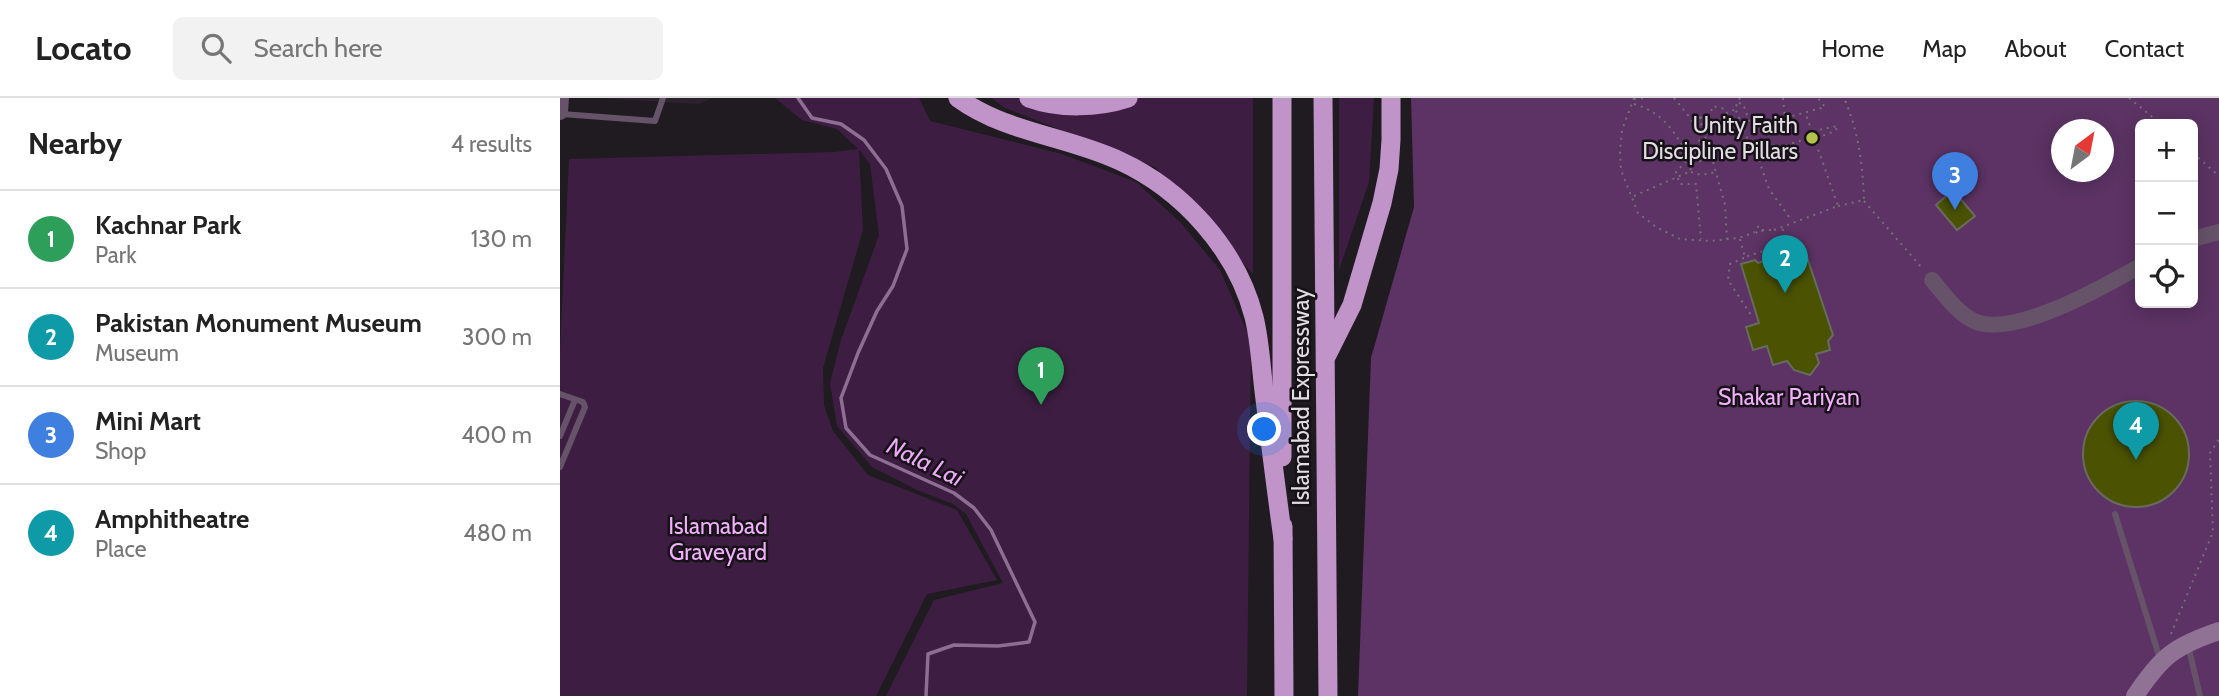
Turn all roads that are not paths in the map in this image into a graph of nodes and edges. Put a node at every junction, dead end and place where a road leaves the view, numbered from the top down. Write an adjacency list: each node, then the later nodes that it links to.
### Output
1 (561, 98): 9 (street)
2 (663, 98): 9 (lane)
3 (958, 98): 20 (highway)
4 (1029, 98): 5 (highway)
5 (1128, 98)
6 (1282, 98): 20 (highway, Islamabad Expressway)
7 (1323, 98): 14 (highway, Islamabad Expressway)
8 (1391, 98): 14 (highway)
9 (560, 113)
10 (2219, 232): 11 (street)
11 (2198, 238)
12 (2135, 269): 13 (street)
13 (1932, 280)
14 (1324, 360): 25 (highway, Islamabad Expressway)
15 (560, 394): 16 (lane)
16 (575, 400): 17 (lane); 18 (lane)
17 (560, 436)
18 (560, 467)
19 (2115, 514): 23 (lane)
20 (1283, 539): 24 (highway, Islamabad Expressway)
21 (2219, 631): 22 (main road)
22 (2188, 643): 23 (main road); 27 (lane)
23 (2160, 660): 26 (main road)
24 (1284, 696)
25 (1328, 696)
26 (2134, 696)
27 (2200, 696)

